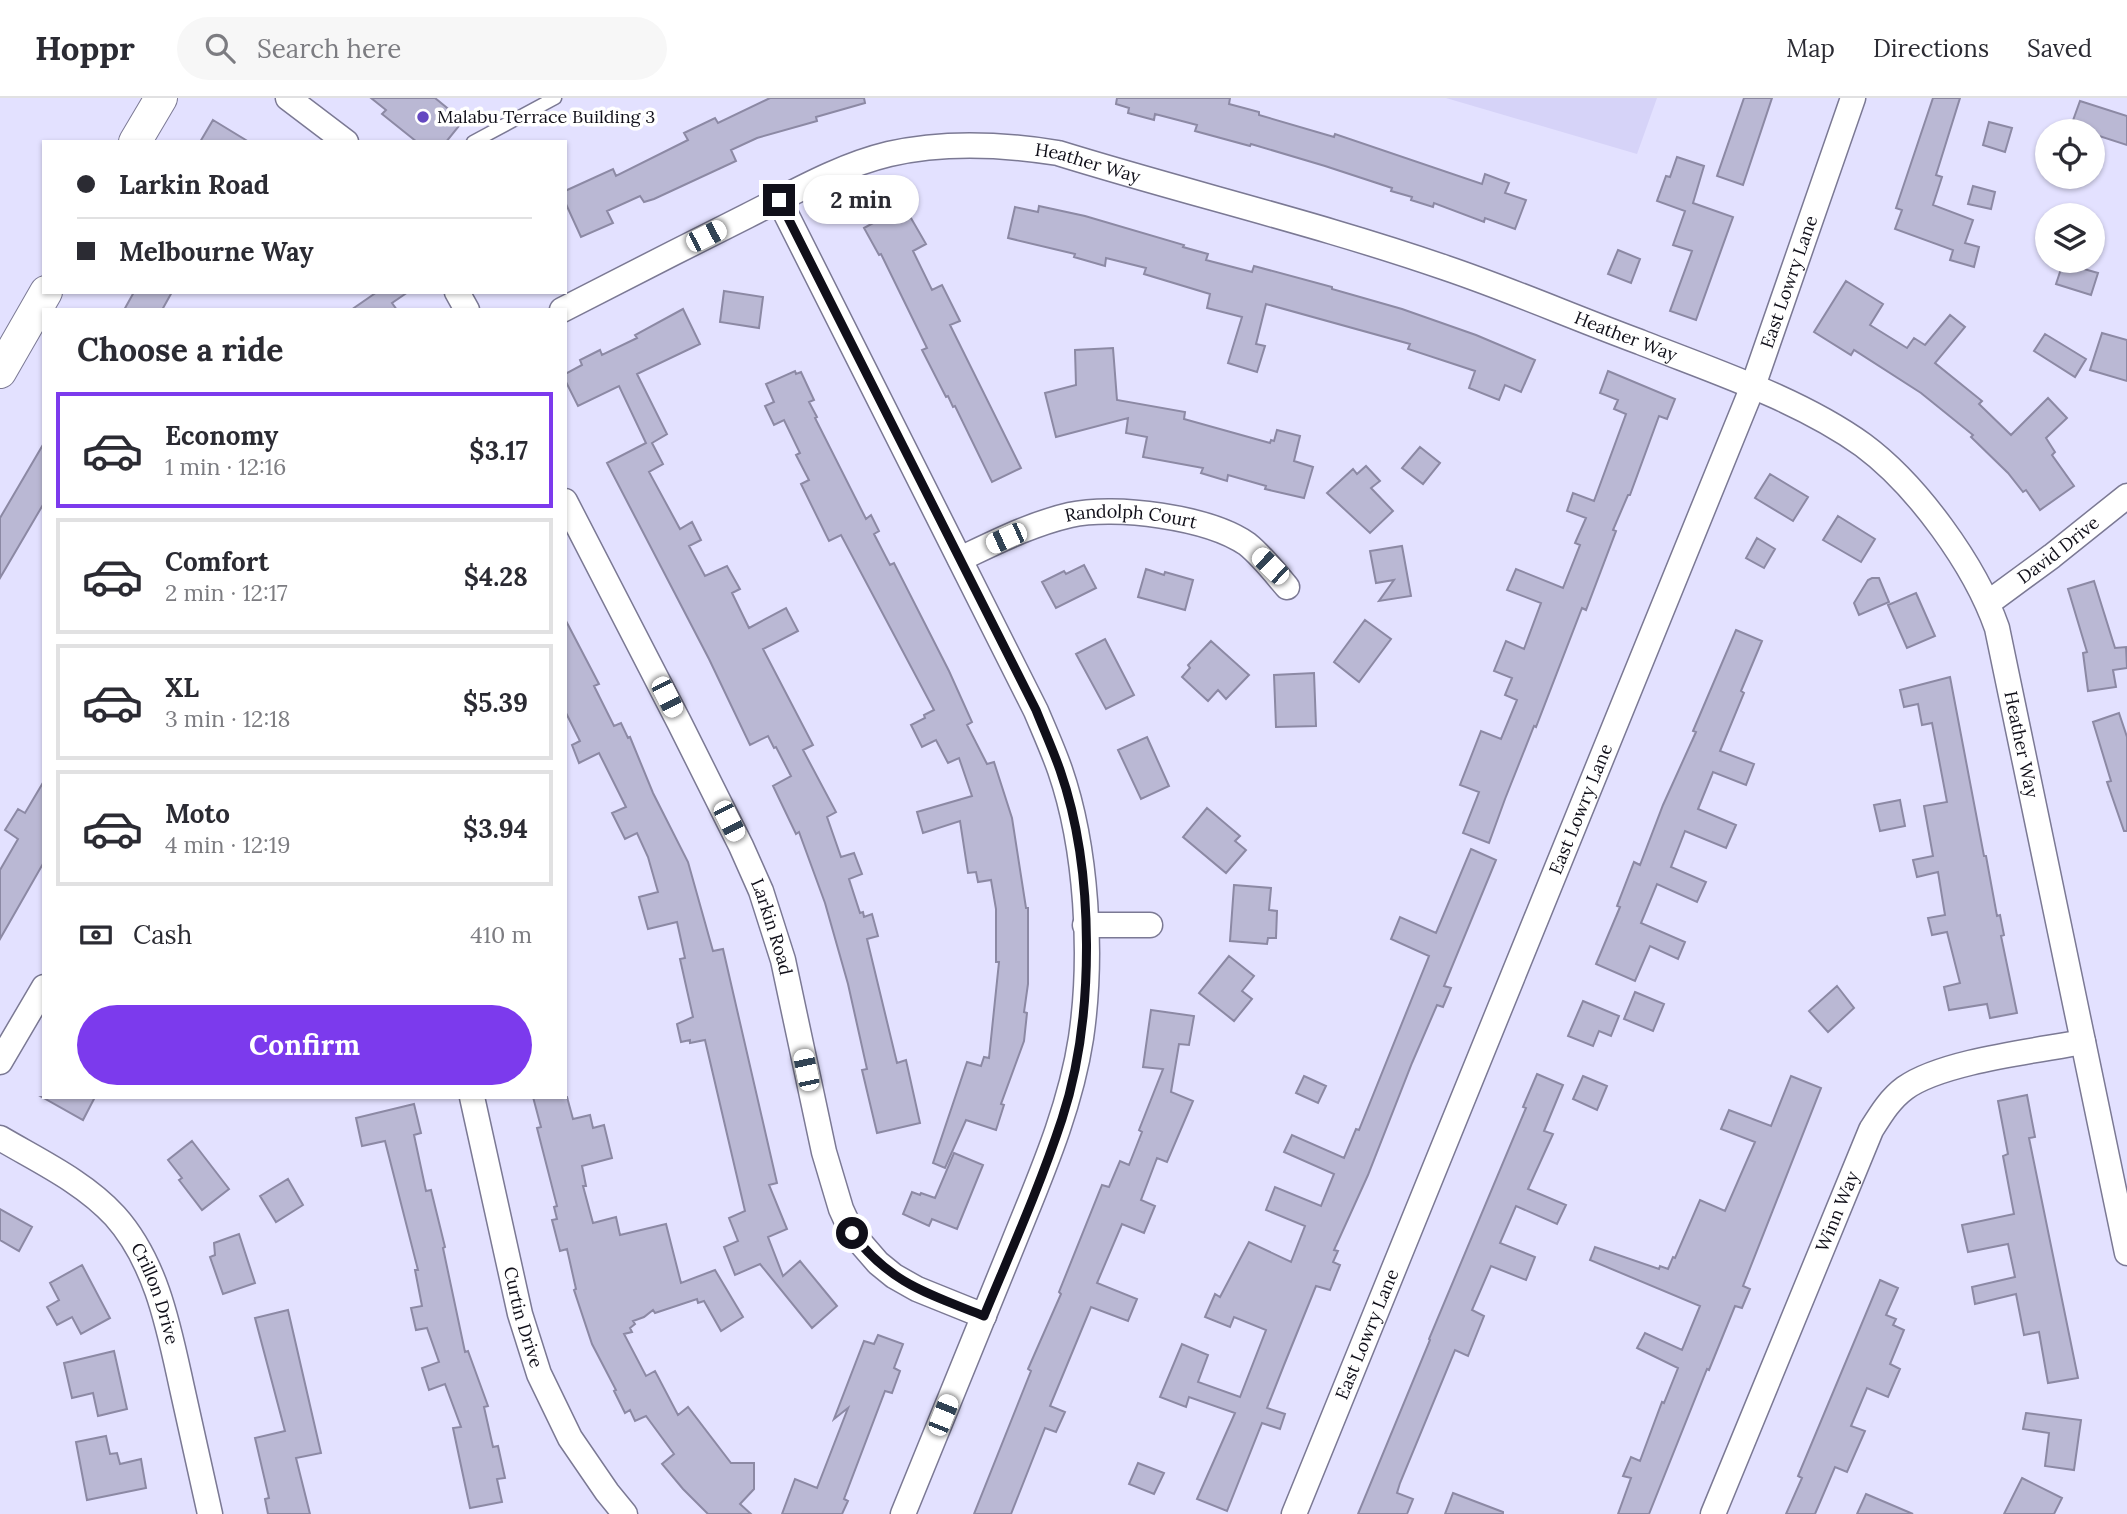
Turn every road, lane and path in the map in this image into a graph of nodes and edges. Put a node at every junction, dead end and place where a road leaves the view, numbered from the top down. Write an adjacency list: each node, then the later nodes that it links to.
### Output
1 (160, 98): 5 (street)
2 (288, 98): 6 (street)
3 (555, 98): 7 (lane)
4 (1853, 98): 12 (street, East Lowry Lane)
5 (136, 140)
6 (343, 140)
7 (477, 140)
8 (779, 200): 10 (street, Heather Way); 12 (street, Heather Way); 15 (street)
9 (45, 294): 11 (street)
10 (566, 308)
11 (0, 372)
12 (1753, 386): 17 (street, Heather Way); 30 (street, East Lowry Lane)
13 (2127, 496): 17 (street, David Drive)
14 (567, 504): 26 (street, Larkin Road)
15 (960, 559): 16 (street, Randolph Court); 18 (street)
16 (1287, 587)
17 (1988, 603): 21 (street, Heather Way)
18 (1085, 925): 19 (street); 26 (street)
19 (1150, 925)
20 (42, 989): 22 (street)
21 (2083, 1042): 25 (street, Heather Way); 31 (street, Winn Way)
22 (0, 1062)
23 (471, 1099): 27 (street, Curtin Drive)
24 (0, 1138): 28 (street, Crillon Drive)
25 (2127, 1253)
26 (984, 1316): 29 (street)
27 (618, 1512)
28 (210, 1514)
29 (903, 1514)
30 (1294, 1514)
31 (1713, 1514)

